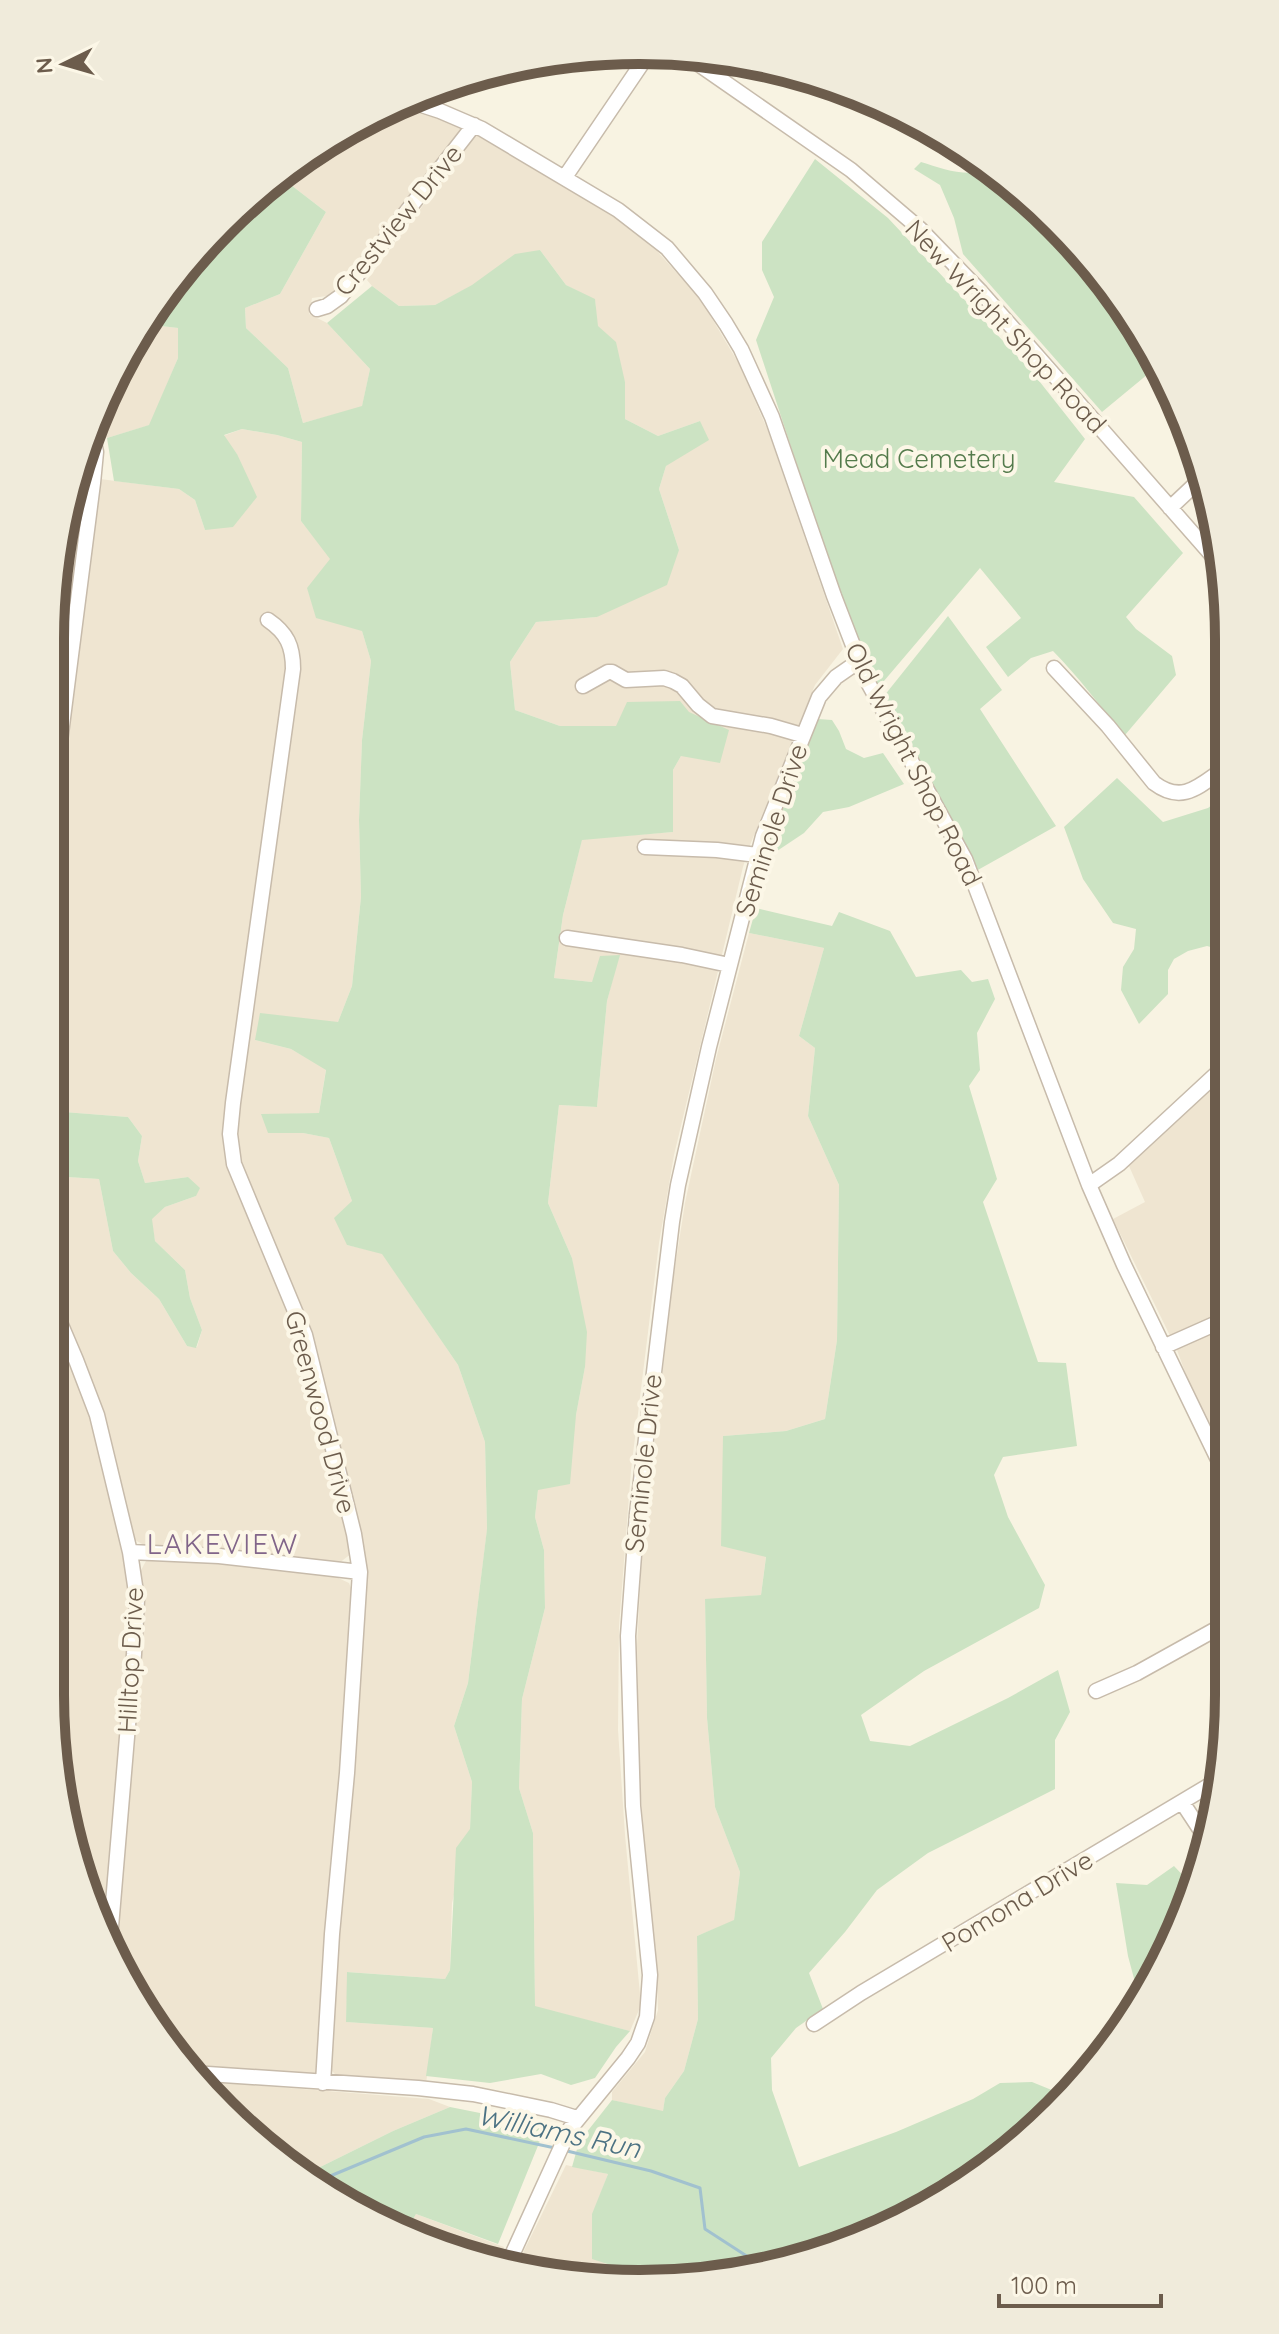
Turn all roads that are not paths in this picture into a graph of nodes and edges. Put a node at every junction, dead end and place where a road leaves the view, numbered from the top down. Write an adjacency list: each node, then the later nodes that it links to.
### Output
1 (642, 64): 5 (street)
2 (704, 68): 9 (street, New Wright Shop Road)
3 (425, 106): 4 (street, Old Wright Shop Road)
4 (474, 125): 5 (street, Old Wright Shop Road); 6 (street, Crestview Drive)
5 (565, 177): 12 (street, Old Wright Shop Road)
6 (317, 309)
7 (96, 452): 15 (street)
8 (1193, 486): 9 (street)
9 (1170, 508): 10 (street, New Wright Shop Road)
10 (1208, 551)
11 (268, 620): 29 (street, Greenwood Drive)
12 (859, 661): 16 (street, Seminole Drive); 23 (street, Old Wright Shop Road)
13 (1054, 668): 17 (street)
14 (583, 686): 16 (street)
15 (64, 710)
16 (802, 735): 19 (street, Seminole Drive)
17 (1215, 775)
18 (645, 847): 19 (street)
19 (757, 855): 21 (street, Seminole Drive)
20 (567, 938): 21 (street)
21 (729, 965): 39 (street, Seminole Drive)
22 (1215, 1075): 23 (street)
23 (1089, 1185): 26 (street, Old Wright Shop Road)
24 (1215, 1324): 26 (street)
25 (64, 1332): 28 (street, Hilltop Drive)
26 (1163, 1347): 27 (street, Old Wright Shop Road)
27 (1215, 1453)
28 (130, 1552): 29 (street); 35 (street, Hilltop Drive)
29 (360, 1572): 38 (street, Greenwood Drive)
30 (1215, 1630): 31 (street)
31 (1096, 1691)
32 (1207, 1787): 33 (street, Pomona Drive)
33 (1182, 1802): 34 (street); 36 (street, Pomona Drive)
34 (1199, 1828)
35 (111, 1923)
36 (814, 2024)
37 (207, 2074): 38 (street)
38 (323, 2083): 39 (street)
39 (577, 2118): 40 (street, Seminole Drive)
40 (512, 2255)

